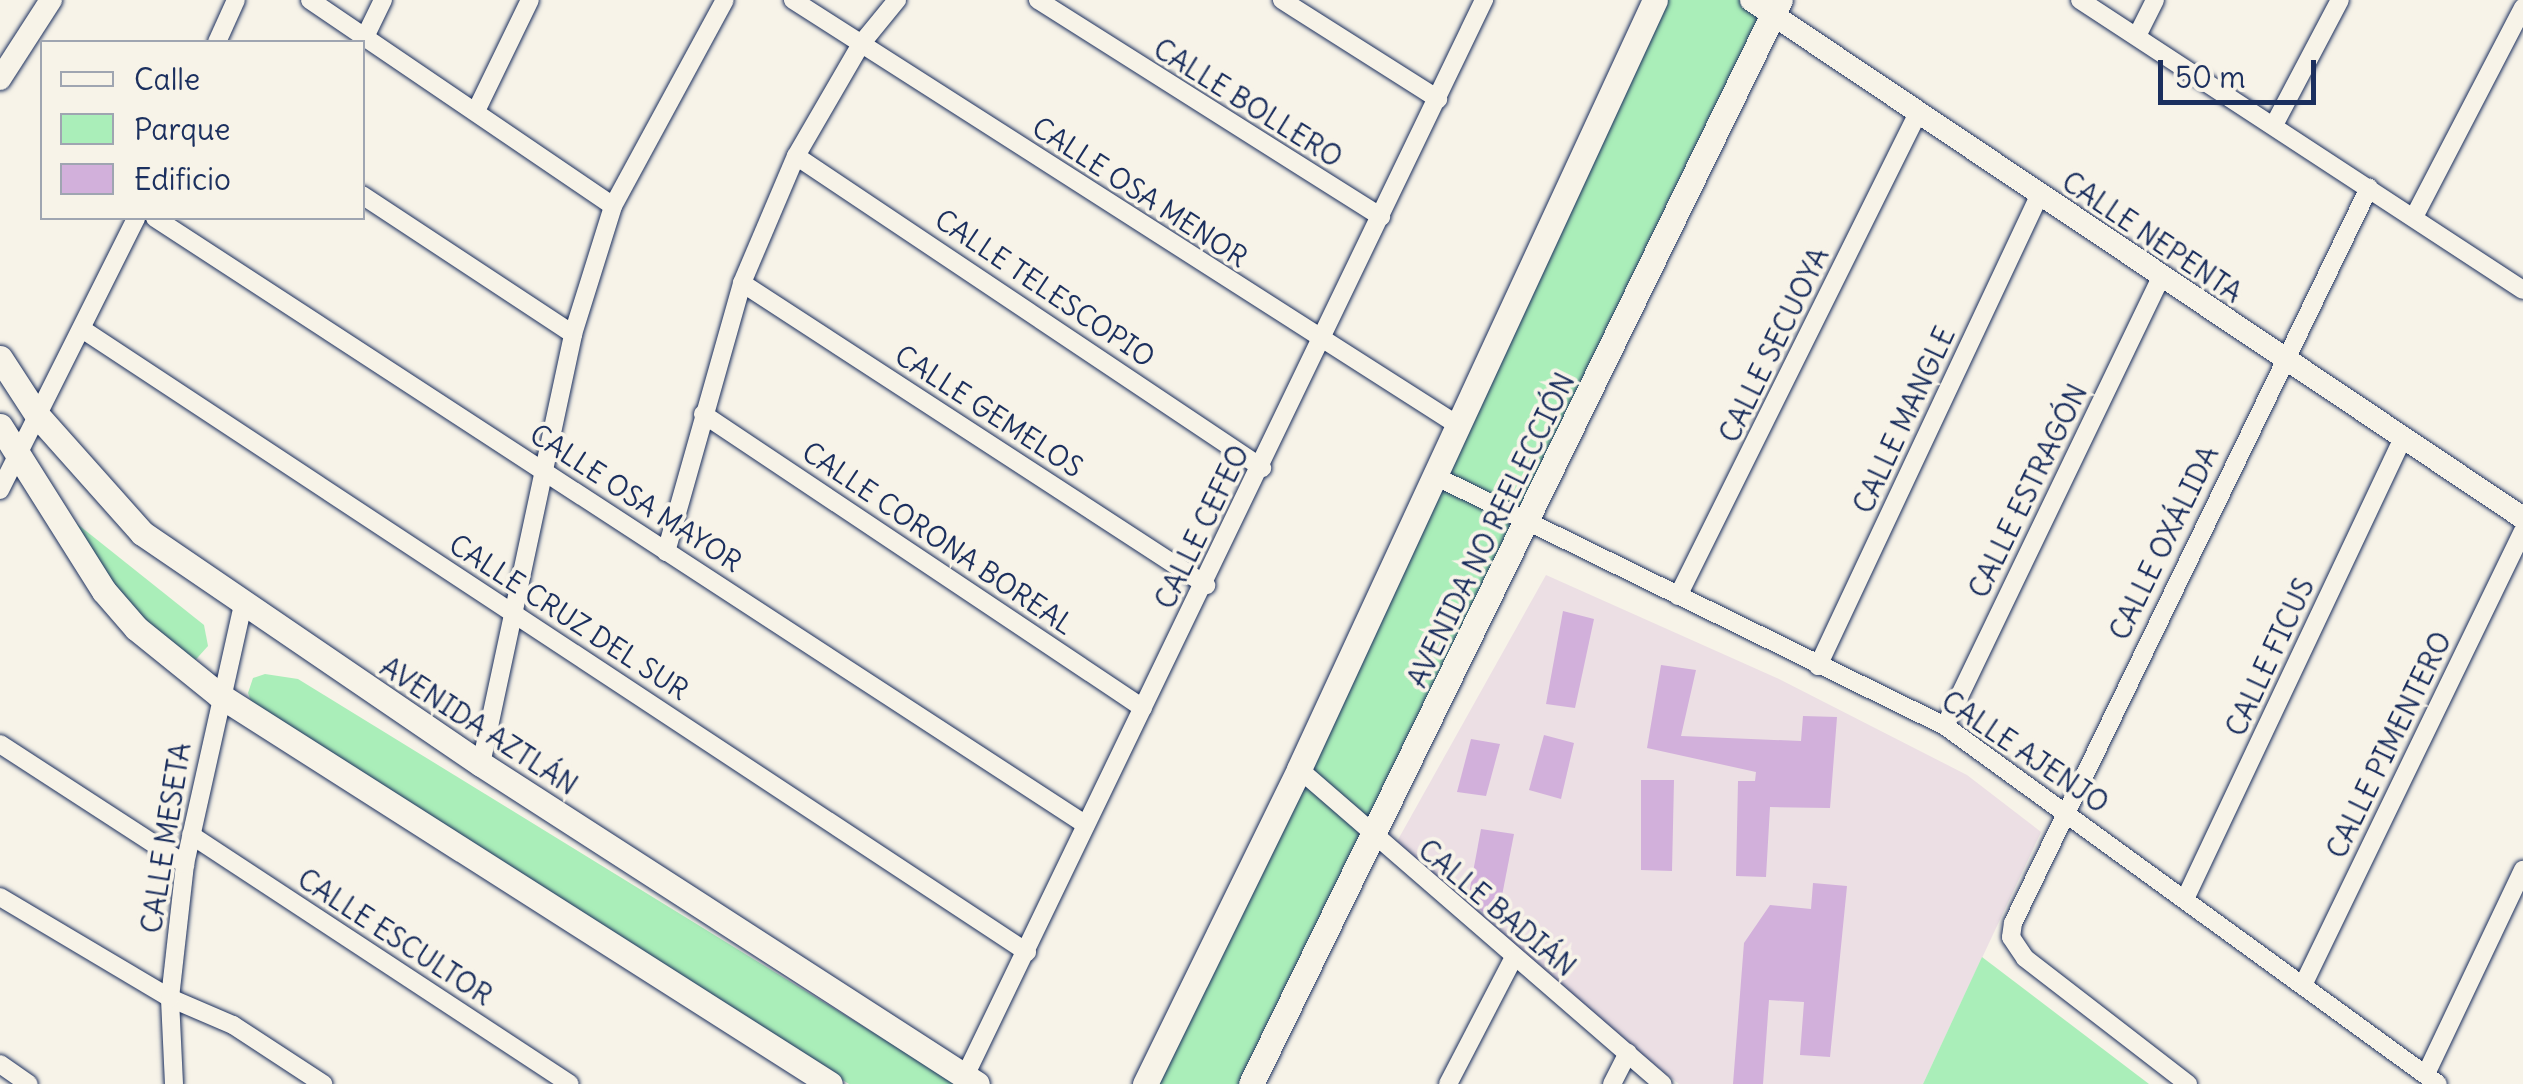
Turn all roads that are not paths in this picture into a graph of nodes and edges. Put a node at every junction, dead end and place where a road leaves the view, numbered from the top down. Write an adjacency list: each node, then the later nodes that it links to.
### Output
1 (51, 0): 23 (street)
2 (236, 0): 21 (street)
3 (310, 0): 20 (street)
4 (383, 0): 20 (street)
5 (530, 0): 25 (street)
6 (725, 0): 32 (street)
7 (793, 0): 22 (street, CALLE OSA MENOR)
8 (897, 0): 22 (street)
9 (1038, 0): 33 (street, CALLE BOLLERO)
10 (1282, 0): 24 (street)
11 (1484, 0): 24 (street, CALLE CEFEO)
12 (1655, 0): 48 (main road)
13 (1751, 0): 17 (street, CALLE NEPENTA)
14 (2080, 0): 19 (street)
15 (2156, 0): 19 (street)
16 (2340, 0): 27 (street)
17 (1776, 8): 26 (street, CALLE NEPENTA); 56 (main road, AVENIDA NO REELECCIÓN)
18 (2523, 8): 34 (street)
19 (2137, 36): 27 (street)
20 (364, 37): 25 (street)
21 (218, 40)
22 (861, 44): 28 (street); 42 (street, CALLE OSA MENOR)
23 (0, 78)
24 (1438, 100): 33 (street, CALLE CEFEO)
25 (476, 110): 32 (street)
26 (1916, 117): 30 (street, CALLE NEPENTA); 60 (street, CALLE SECUOYA)
27 (2274, 125): 29 (street)
28 (796, 156): 38 (street); 51 (street, CALLE TELESCOPIO)
29 (2369, 188): 34 (street); 44 (street, CALLE OXÁLIDA)
30 (2039, 196): 37 (street, CALLE NEPENTA); 63 (street, CALLE MANGLE)
31 (365, 197): 41 (street)
32 (614, 206): 41 (street)
33 (1381, 217): 42 (street, CALLE CEFEO)
34 (2414, 217): 39 (street)
35 (135, 220): 40 (street)
36 (158, 220): 52 (street, CALLE OSA MAYOR)
37 (2160, 279): 44 (street, CALLE NEPENTA); 66 (street, CALLE ESTRAGÓN)
38 (742, 283): 45 (street); 59 (street, CALLE GEMELOS)
39 (2523, 290)
40 (82, 328): 46 (street); 62 (street, CALLE CRUZ DEL SUR)
41 (573, 334): 52 (street)
42 (1322, 343): 48 (street, CALLE OSA MENOR); 51 (street, CALLE CEFEO)
43 (0, 358): 46 (main road, AVENIDA AZTLÁN)
44 (2282, 360): 49 (street, CALLE NEPENTA); 70 (street, CALLE OXÁLIDA)
45 (703, 414): 58 (street); 65 (street, CALLE CORONA BOREAL)
46 (38, 416): 50 (street); 61 (main road, AVENIDA AZTLÁN)
47 (0, 426): 50 (main road)
48 (1459, 426): 53 (main road)
49 (2402, 440): 55 (street, CALLE NEPENTA); 76 (street, CALLE FICUS)
50 (17, 456): 54 (street); 64 (main road)
51 (1262, 468): 59 (street, CALLE CEFEO)
52 (543, 470): 58 (street, CALLE OSA MAYOR); 62 (street)
53 (1435, 476): 56 (street, CALLE AJENJO); 69 (main road)
54 (0, 490)
55 (2523, 518)
56 (1528, 524): 60 (street, CALLE AJENJO); 73 (main road, AVENIDA NO REELECCIÓN)
57 (2523, 531): 80 (street, CALLE PIMENTERO)
58 (666, 552): 71 (street, CALLE OSA MAYOR)
59 (1206, 585): 65 (street, CALLE CEFEO)
60 (1678, 596): 63 (street, CALLE AJENJO)
61 (243, 604): 64 (street, CALLE MESETA); 68 (main road, AVENIDA AZTLÁN)
62 (510, 613): 68 (street); 78 (street, CALLE CRUZ DEL SUR)
63 (1818, 666): 66 (street, CALLE AJENJO)
64 (219, 695): 72 (street, CALLE MESETA); 91 (main road)
65 (1143, 708): 71 (street, CALLE CEFEO)
66 (1945, 726): 70 (street, CALLE AJENJO)
67 (0, 744): 74 (street)
68 (481, 764): 85 (main road, AVENIDA AZTLÁN)
69 (1299, 770): 73 (street, CALLE BADIÁN); 92 (main road)
70 (2064, 811): 76 (street, CALLE AJENJO); 96 (street, CALLE OXÁLIDA)
71 (1086, 825): 78 (street, CALLE CEFEO)
72 (190, 835): 74 (street, CALLE MESETA); 90 (street, CALLE ESCULTOR)
73 (1374, 841): 79 (street, CALLE BADIÁN); 86 (main road, AVENIDA NO REELECCIÓN)
74 (185, 864): 81 (street, CALLE MESETA)
75 (2523, 870): 84 (street)
76 (2186, 897): 80 (street, CALLE AJENJO)
77 (0, 898): 81 (street)
78 (1028, 952): 85 (street, CALLE CEFEO)
79 (1512, 959): 82 (street, CALLE BADIÁN); 93 (street)
80 (2304, 983): 84 (street, CALLE AJENJO)
81 (170, 998): 88 (street, CALLE MESETA); 89 (street)
82 (1628, 1053): 94 (street); 95 (street, CALLE BADIÁN)
83 (0, 1064): 87 (street)
84 (2432, 1079)
85 (971, 1080)
86 (1252, 1083)
87 (29, 1084)
88 (174, 1084)
89 (323, 1084)
90 (570, 1084)
91 (830, 1084)
92 (1146, 1084)
93 (1448, 1084)
94 (1612, 1084)
95 (1663, 1084)
96 (2188, 1084)

